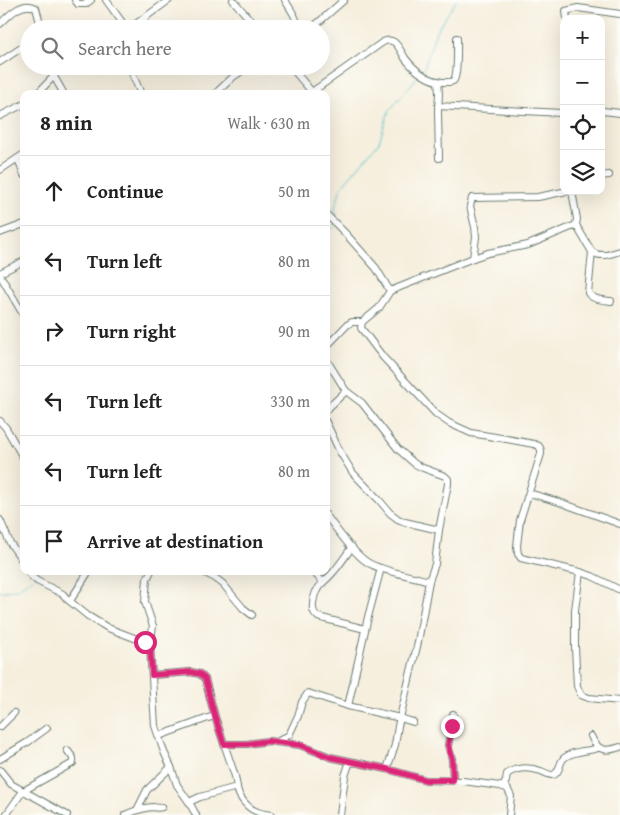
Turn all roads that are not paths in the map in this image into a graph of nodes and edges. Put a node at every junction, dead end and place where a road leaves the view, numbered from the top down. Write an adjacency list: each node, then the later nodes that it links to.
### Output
1 (75, 0): 2 (street)
2 (91, 0)
3 (106, 0): 12 (street)
4 (169, 0): 13 (street)
5 (233, 0): 14 (street)
6 (285, 0): 15 (street)
7 (344, 0): 16 (street)
8 (22, 3): 11 (street); 17 (street)
9 (620, 14): 10 (street)
10 (566, 15)
11 (39, 20)
12 (121, 20)
13 (141, 20)
14 (250, 20)
15 (296, 20)
16 (321, 20)
17 (0, 24)
18 (457, 38): 25 (street)
19 (20, 49): 20 (street)
20 (0, 62)
21 (133, 75): 28 (street)
22 (237, 75): 29 (street)
23 (297, 75): 30 (street)
24 (54, 76): 26 (street); 27 (street)
25 (441, 82): 31 (street); 33 (street)
26 (41, 90)
27 (62, 90)
28 (139, 90)
29 (219, 90)
30 (309, 90)
31 (315, 90)
32 (20, 106): 37 (street)
33 (438, 106): 35 (street); 38 (street)
34 (605, 111): 36 (street)
35 (560, 112)
36 (620, 113)
37 (0, 116)
38 (439, 158)
39 (18, 159): 40 (street); 41 (street)
40 (20, 164)
41 (0, 170)
42 (609, 175): 43 (street)
43 (605, 176)
44 (560, 192): 52 (street)
45 (573, 195): 47 (street)
46 (330, 218): 55 (street)
47 (576, 224): 50 (street); 52 (street)
48 (20, 226): 49 (street)
49 (0, 233)
50 (592, 252): 51 (street); 56 (street)
51 (620, 252)
52 (473, 258): 55 (street)
53 (20, 263): 54 (street)
54 (0, 274): 57 (street)
55 (390, 292): 58 (street)
56 (611, 301)
57 (20, 309)
58 (362, 322): 59 (street); 66 (street)
59 (330, 344)
60 (330, 365): 61 (street)
61 (346, 391): 62 (street); 70 (street)
62 (330, 406)
63 (0, 421): 65 (street)
64 (330, 431): 70 (street)
65 (20, 452)
66 (529, 493): 69 (street); 74 (street)
67 (0, 520): 72 (street)
68 (330, 520): 71 (street)
69 (620, 524)
70 (439, 530): 80 (street)
71 (352, 547): 73 (street); 81 (street)
72 (20, 557)
73 (380, 568): 80 (street); 85 (street)
74 (580, 572): 82 (street); 88 (street)
75 (31, 575): 83 (street)
76 (86, 575): 83 (street)
77 (150, 575): 86 (street)
78 (209, 575): 84 (street)
79 (316, 575): 81 (street)
80 (429, 581): 93 (street)
81 (323, 582): 85 (street)
82 (620, 590)
83 (70, 601): 86 (street)
84 (252, 614)
85 (365, 629): 89 (street)
86 (150, 646): 87 (street)
87 (152, 675): 92 (street); 97 (street)
88 (620, 701)
89 (348, 706): 93 (street); 99 (street)
90 (14, 713): 95 (street)
91 (453, 714): 109 (street)
92 (215, 717): 97 (street); 100 (street)
93 (400, 718): 94 (street); 107 (street)
94 (413, 722)
95 (0, 727)
96 (47, 728): 104 (street)
97 (159, 736): 106 (street)
98 (591, 736): 102 (street)
99 (277, 742): 100 (street); 105 (street)
100 (224, 744): 111 (street)
101 (620, 747): 102 (street)
102 (598, 748): 110 (street)
103 (67, 750): 112 (street)
104 (0, 759)
105 (349, 762): 107 (street); 121 (street)
106 (171, 767): 113 (street); 115 (street)
107 (387, 769): 109 (street)
108 (0, 770): 112 (street)
109 (453, 780): 110 (street)
110 (503, 786): 122 (street)
111 (237, 787): 113 (street); 120 (street)
112 (22, 791): 116 (street); 117 (street)
113 (189, 802): 119 (street)
114 (162, 808): 115 (street)
115 (137, 810): 118 (street)
116 (6, 815)
117 (67, 815)
118 (125, 815)
119 (196, 815)
120 (271, 815)
121 (340, 815)
122 (509, 815)

